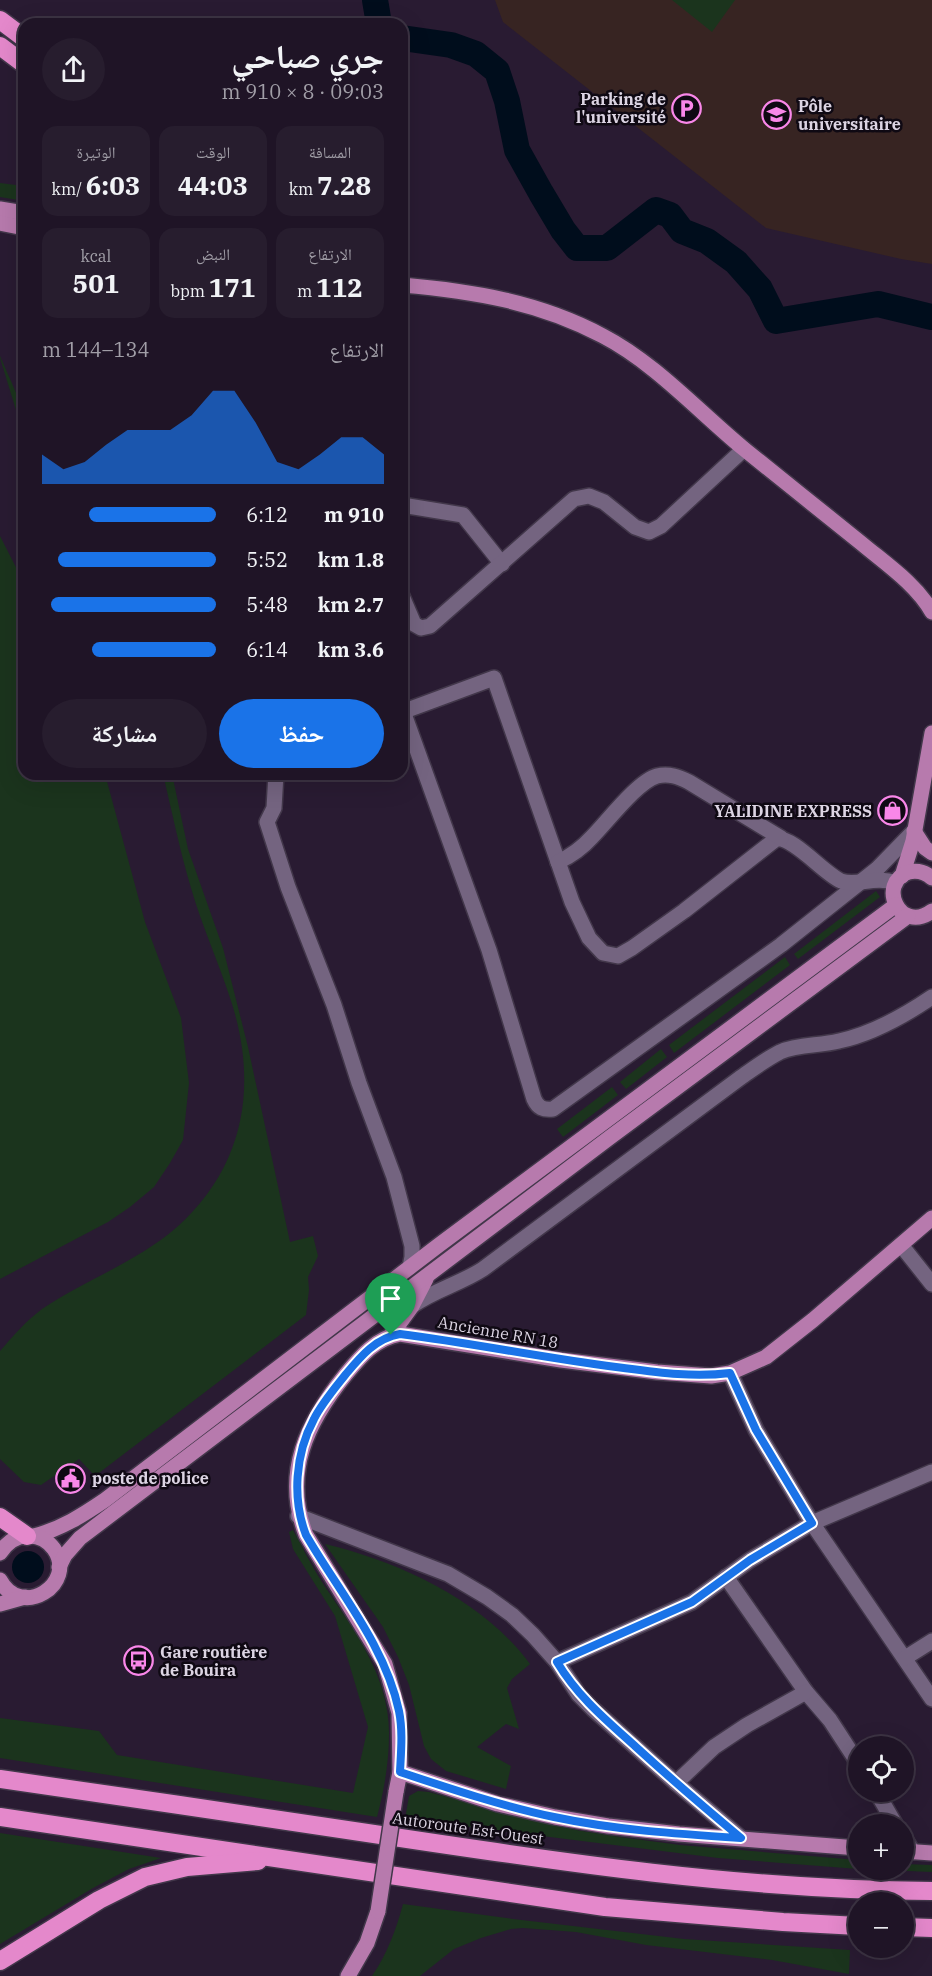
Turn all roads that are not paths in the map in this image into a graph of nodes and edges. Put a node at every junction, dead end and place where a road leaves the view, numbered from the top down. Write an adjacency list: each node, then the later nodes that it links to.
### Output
1 (0, 20): 2 (highway)
2 (18, 34)
3 (0, 46): 4 (highway)
4 (18, 60)
5 (0, 209): 6 (main road)
6 (18, 212)
7 (0, 223): 8 (main road)
8 (18, 227)
9 (408, 286): 10 (main road)
10 (744, 449): 12 (street); 14 (main road)
11 (408, 505): 12 (street)
12 (501, 564): 13 (street)
13 (408, 610)
14 (932, 612)
15 (408, 709): 22 (street)
16 (408, 725): 25 (street)
17 (932, 733): 19 (main road)
18 (276, 780): 31 (street)
19 (914, 836): 21 (main road); 23 (main road); 24 (main road); 25 (street)
20 (781, 838): 22 (street); 22 (street); 25 (street)
21 (932, 853)
22 (558, 862)
23 (928, 875): 24 (main road)
24 (899, 880): 25 (street); 26 (main road)
25 (863, 881)
26 (896, 905): 28 (main road); 32 (main road)
27 (932, 911): 28 (main road)
28 (908, 916): 35 (main road)
29 (932, 997): 37 (street)
30 (932, 1218): 33 (main road, Ancienne RN 18)
31 (409, 1236): 32 (street); 34 (street)
32 (438, 1245): 34 (main road)
33 (901, 1245): 36 (street); 39 (main road, Ancienne RN 18)
34 (410, 1267): 44 (main road)
35 (428, 1276): 37 (main road); 46 (main road)
36 (932, 1284)
37 (412, 1306): 38 (main road)
38 (391, 1335): 39 (main road, Ancienne RN 18); 41 (main road)
39 (730, 1373): 43 (street)
40 (932, 1472): 43 (street)
41 (298, 1516): 53 (street); 57 (main road)
42 (0, 1517): 44 (highway)
43 (812, 1523): 47 (street); 52 (street)
44 (31, 1536): 45 (main road); 46 (main road)
45 (0, 1553)
46 (59, 1567): 49 (main road)
47 (726, 1577): 53 (street); 54 (street)
48 (0, 1580): 49 (main road)
49 (26, 1598): 50 (main road)
50 (0, 1604)
51 (932, 1641): 52 (street)
52 (905, 1658): 55 (street)
53 (557, 1662): 59 (street)
54 (806, 1692): 56 (street); 59 (street)
55 (932, 1699)
56 (848, 1748)
57 (400, 1772): 61 (main road); 71 (main road, bridge)
58 (0, 1779): 66 (highway, Autoroute Est-Ouest)
59 (676, 1783): 61 (street)
60 (0, 1817): 65 (highway)
61 (741, 1838): 62 (main road)
62 (848, 1847)
63 (914, 1852): 64 (main road)
64 (932, 1853)
65 (283, 1858): 67 (highway); 70 (highway)
66 (932, 1891)
67 (848, 1926)
68 (914, 1927): 69 (highway)
69 (932, 1928)
70 (0, 1961)
71 (348, 1976)

